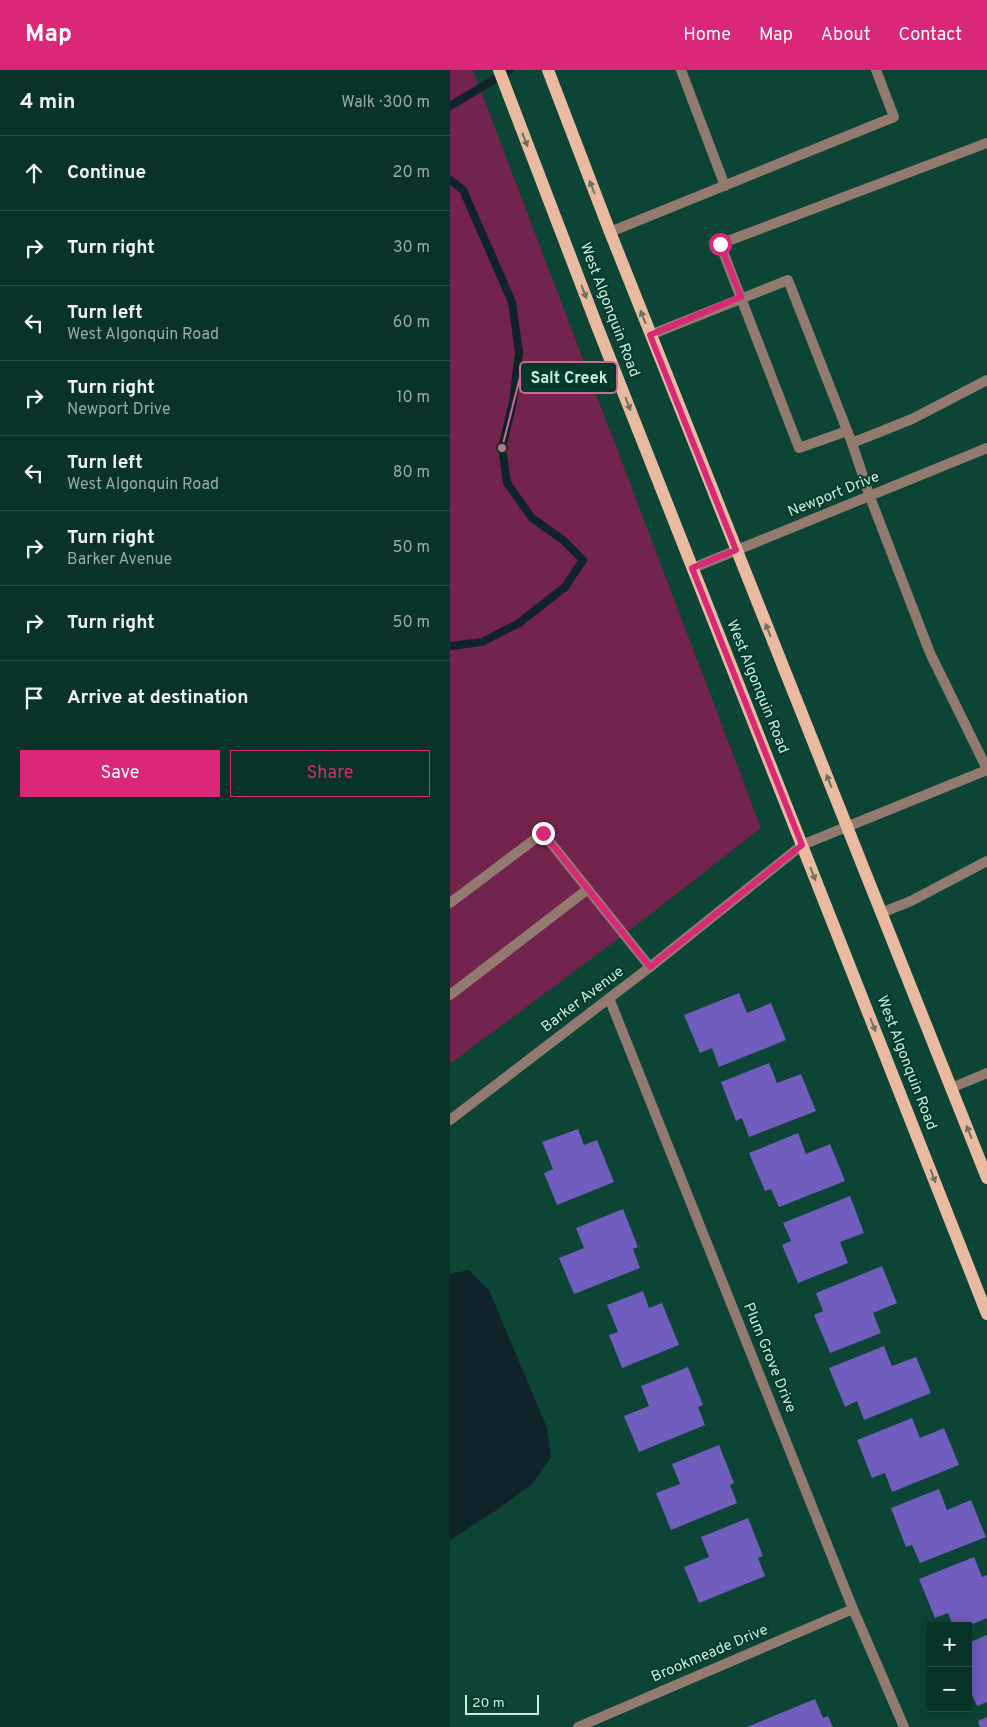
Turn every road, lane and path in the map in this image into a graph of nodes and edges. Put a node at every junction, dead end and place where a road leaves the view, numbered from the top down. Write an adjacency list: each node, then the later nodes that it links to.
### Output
1 (499, 70): 16 (main road, West Algonquin Road, one-way to 16)
2 (681, 70): 6 (street)
3 (876, 70): 6 (street)
4 (549, 74): 7 (main road, West Algonquin Road, one-way to 4)
5 (987, 143): 8 (street)
6 (725, 186): 7 (street)
7 (610, 232): 9 (main road, West Algonquin Road, one-way to 7)
8 (741, 297): 9 (street); 11 (street); 11 (street)
9 (650, 335): 15 (main road, West Algonquin Road)
10 (987, 380): 12 (street)
11 (847, 431): 12 (street)
12 (852, 443): 14 (street)
13 (987, 448): 14 (street, Newport Drive)
14 (870, 497): 15 (street, Newport Drive); 17 (street)
15 (736, 550): 16 (street, Newport Drive); 18 (main road, West Algonquin Road, one-way to 15)
16 (692, 568): 19 (main road, West Algonquin Road)
17 (987, 770): 18 (street, Barker Avenue)
18 (847, 827): 19 (street, Barker Avenue); 23 (main road, West Algonquin Road)
19 (802, 845): 24 (street, Barker Avenue); 32 (main road, West Algonquin Road, one-way to 32)
20 (987, 860): 23 (street)
21 (588, 889): 22 (street); 24 (street); 25 (street)
22 (450, 903)
23 (881, 913): 28 (main road, West Algonquin Road)
24 (650, 967): 26 (street, Barker Avenue)
25 (450, 995)
26 (609, 998): 29 (street, Barker Avenue); 33 (street, Plum Grove Drive)
27 (987, 1073): 28 (street)
28 (951, 1088): 30 (main road, West Algonquin Road, one-way to 28)
29 (450, 1120)
30 (982, 1157): 31 (main road, West Algonquin Road)
31 (987, 1178)
32 (987, 1314)
33 (853, 1609): 34 (street, Brookmeade Drive); 35 (street, Plum Grove Drive)
34 (578, 1727)
35 (904, 1727)

